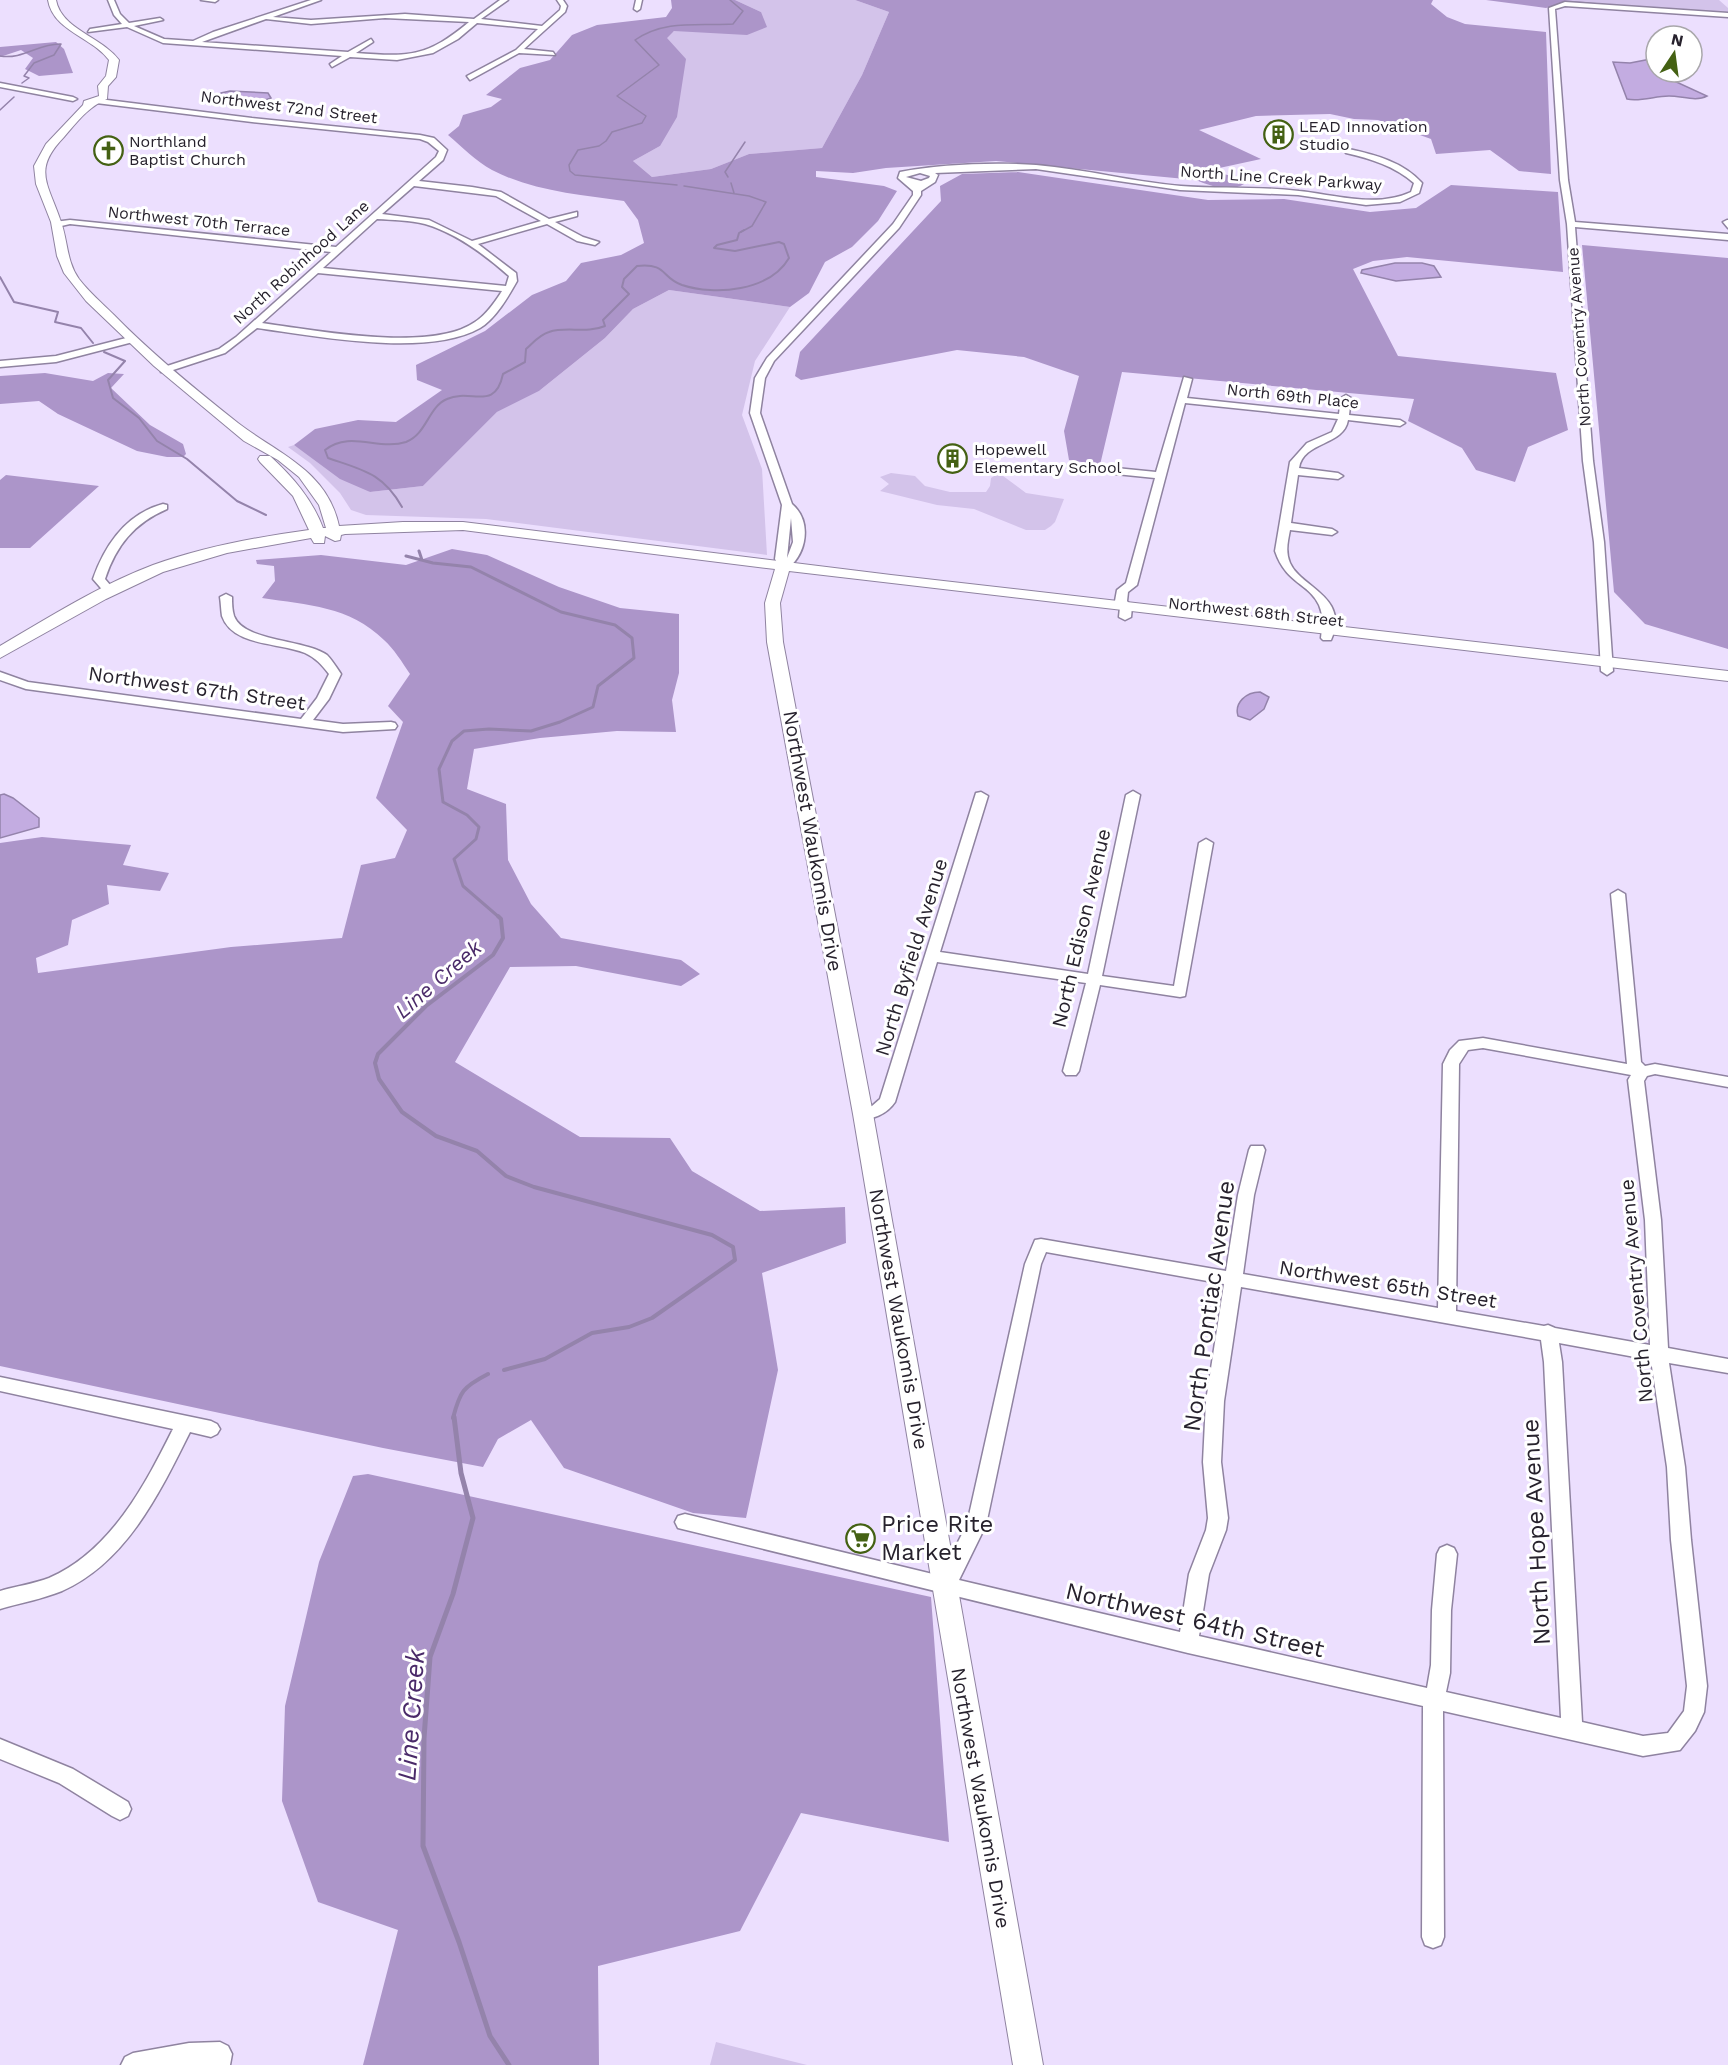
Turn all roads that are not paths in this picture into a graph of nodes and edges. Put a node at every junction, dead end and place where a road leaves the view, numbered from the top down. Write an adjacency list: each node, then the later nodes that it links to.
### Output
1 (52, 0): 13 (main road)
2 (59, 0): 13 (main road)
3 (111, 0): 16 (street)
4 (204, 0): 5 (street)
5 (214, 0)
6 (318, 0): 12 (street)
7 (504, 0): 15 (street)
8 (560, 0): 17 (street)
9 (639, 0): 10 (street)
10 (638, 9)
11 (1728, 15): 41 (street, North Coventry Avenue)
12 (266, 17): 15 (street); 20 (street)
13 (63, 20): 18 (main road)
14 (160, 20): 16 (street)
15 (473, 22): 17 (street); 22 (street)
16 (127, 24): 18 (street); 20 (street)
17 (545, 28): 21 (street)
18 (85, 33): 27 (main road)
19 (371, 41): 22 (street)
20 (192, 44): 22 (street)
21 (518, 51): 23 (street); 25 (street)
22 (346, 54): 24 (street)
23 (553, 54)
24 (332, 65)
25 (470, 78)
26 (0, 85): 27 (street, Northwest 72nd Street)
27 (90, 98): 28 (main road); 28 (main road); 30 (street, Northwest 72nd Street)
28 (55, 139): 40 (main road)
29 (1349, 151): 32 (street, North Line Creek Parkway)
30 (442, 152): 35 (street, North Robinhood Lane)
31 (925, 171): 32 (street, North Line Creek Parkway); 33 (street); 34 (street, North Line Creek Parkway)
32 (949, 171): 33 (street, North Line Creek Parkway)
33 (932, 179): 34 (street, North Line Creek Parkway); 36 (street, North Line Creek Parkway)
34 (906, 181): 36 (street)
35 (411, 183): 38 (street, North Robinhood Lane); 39 (street)
36 (917, 190): 69 (street, North Line Creek Parkway)
37 (574, 214): 39 (street)
38 (375, 216): 44 (street); 45 (street, North Robinhood Lane)
39 (548, 221): 43 (street); 44 (street)
40 (57, 224): 45 (street, Northwest 70th Terrace); 49 (main road)
41 (1571, 224): 42 (street); 75 (street, North Coventry Avenue)
42 (1728, 237)
43 (595, 242)
44 (470, 244): 47 (street)
45 (338, 250): 46 (street, North Robinhood Lane)
46 (316, 270): 47 (street); 48 (street, North Robinhood Lane)
47 (508, 290): 48 (street)
48 (254, 325): 51 (street, North Robinhood Lane)
49 (130, 340): 50 (street); 51 (main road)
50 (0, 364)
51 (164, 370): 57 (main road)
52 (1187, 379): 54 (street)
53 (1346, 398): 55 (street)
54 (1182, 400): 55 (street, North 69th Place); 60 (street)
55 (1344, 417): 56 (street, North 69th Place); 59 (street)
56 (1400, 423)
57 (249, 438): 62 (main road); 68 (main road)
58 (1116, 471): 60 (street)
59 (1294, 471): 61 (street); 65 (street)
60 (1162, 476): 72 (street)
61 (1338, 476)
62 (327, 506): 64 (main road); 67 (main road)
63 (163, 507): 70 (street)
64 (391, 525): 67 (main road); 69 (main road)
65 (1285, 526): 66 (street); 73 (street)
66 (1332, 532)
67 (334, 533): 68 (main road); 69 (main road)
68 (318, 536): 70 (main road)
69 (782, 570): 72 (main road, Northwest 68th Street); 90 (main road, Northwest Waukomis Drive)
70 (115, 590): 74 (main road)
71 (226, 597): 79 (street)
72 (1126, 612): 73 (main road, Northwest 68th Street)
73 (1328, 633): 75 (main road, Northwest 68th Street)
74 (0, 653)
75 (1607, 666): 77 (main road, Northwest 68th Street); 78 (main road, Northwest 68th Street)
76 (0, 676): 79 (street, Northwest 67th Street)
77 (1728, 676)
78 (1728, 686)
79 (305, 722): 80 (street, Northwest 67th Street)
80 (391, 726)
81 (1133, 795): 86 (street, North Edison Avenue)
82 (981, 796): 85 (street, North Byfield Avenue)
83 (1206, 843): 86 (street)
84 (1618, 894): 88 (street, North Coventry Avenue)
85 (932, 956): 86 (street); 90 (street, North Byfield Avenue)
86 (1094, 981): 87 (street, North Edison Avenue)
87 (1071, 1071)
88 (1642, 1072): 89 (street); 93 (street); 95 (street, North Coventry Avenue)
89 (1728, 1082)
90 (863, 1114): 102 (main road, Northwest Waukomis Drive)
91 (1257, 1150): 92 (street, North Pontiac Avenue)
92 (1233, 1279): 93 (street, Northwest 65th Street); 102 (street, Northwest 65th Street); 104 (street, North Pontiac Avenue)
93 (1447, 1315): 94 (street, Northwest 65th Street)
94 (1548, 1332): 95 (street, Northwest 65th Street); 107 (street, North Hope Avenue)
95 (1659, 1354): 96 (street, Northwest 65th Street); 106 (street, North Coventry Avenue)
96 (1728, 1365)
97 (0, 1384): 98 (street)
98 (185, 1424): 99 (street); 103 (street)
99 (211, 1429)
100 (685, 1522): 102 (street, Northwest 64th Street)
101 (1447, 1554): 105 (street)
102 (945, 1587): 104 (street, Northwest 64th Street); 113 (main road, Northwest Waukomis Drive)
103 (0, 1600)
104 (1188, 1644): 105 (street, Northwest 64th Street)
105 (1433, 1698): 107 (street, Northwest 64th Street); 110 (street)
106 (1688, 1724): 107 (street, Northwest 64th Street)
107 (1572, 1730)
108 (0, 1749): 109 (street)
109 (120, 1809)
110 (1433, 1937)
111 (219, 2060): 112 (street)
112 (133, 2065)
113 (1028, 2065)

